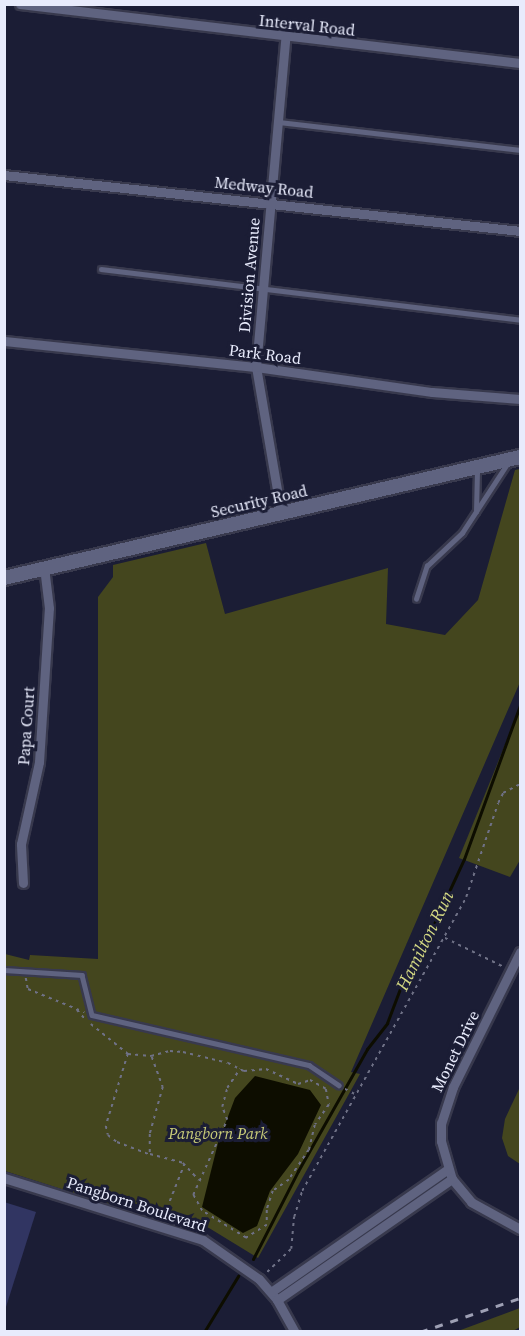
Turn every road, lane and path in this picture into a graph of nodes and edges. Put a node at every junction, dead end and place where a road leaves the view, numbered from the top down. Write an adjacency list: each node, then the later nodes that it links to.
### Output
1 (20, 4): 2 (street, Interval Road)
2 (25, 5): 3 (street, Interval Road)
3 (285, 39): 4 (street, Interval Road); 5 (street, Division Avenue)
4 (520, 63)
5 (277, 122): 6 (lane); 8 (street, Division Avenue)
6 (520, 150)
7 (4, 175): 8 (street, Medway Road)
8 (270, 203): 9 (street, Medway Road); 11 (street, Division Avenue)
9 (520, 231)
10 (101, 269): 11 (lane)
11 (263, 288): 12 (lane); 14 (street, Division Avenue)
12 (520, 320)
13 (4, 341): 14 (street, Park Road)
14 (256, 367): 15 (street, Park Road); 18 (street, Division Avenue)
15 (520, 399)
16 (515, 458): 17 (street, Security Road); 19 (lane)
17 (477, 467): 18 (street, Security Road); 19 (lane)
18 (281, 513): 20 (street, Security Road)
19 (476, 515): 22 (lane)
20 (44, 570): 21 (street, Security Road); 24 (street, Papa Court)
21 (4, 578)
22 (416, 599)
23 (519, 784): 25 (path)
24 (23, 883)
25 (444, 937): 29 (path); 36 (path)
26 (520, 952): 29 (street, Monet Drive)
27 (4, 970): 28 (lane)
28 (27, 971): 30 (path); 31 (lane)
29 (511, 971): 39 (street, Monet Drive)
30 (77, 1010): 31 (path); 32 (path)
31 (92, 1015): 35 (lane)
32 (128, 1054): 33 (path); 37 (path)
33 (151, 1056): 34 (path); 37 (path)
34 (240, 1070): 42 (path); 42 (path)
35 (339, 1085): 36 (path)
36 (357, 1095): 45 (path)
37 (150, 1154): 38 (path)
38 (184, 1165): 42 (path); 43 (path)
39 (448, 1169): 41 (street, Monet Drive); 46 (street)
40 (4, 1178): 45 (street, Pangborn Boulevard)
41 (452, 1179): 44 (street, Monet Drive); 46 (street)
42 (200, 1180)
43 (164, 1215)
44 (520, 1229)
45 (259, 1280): 46 (street, Pangborn Boulevard)
46 (274, 1296): 47 (street, Pangborn Boulevard)
47 (295, 1332)

